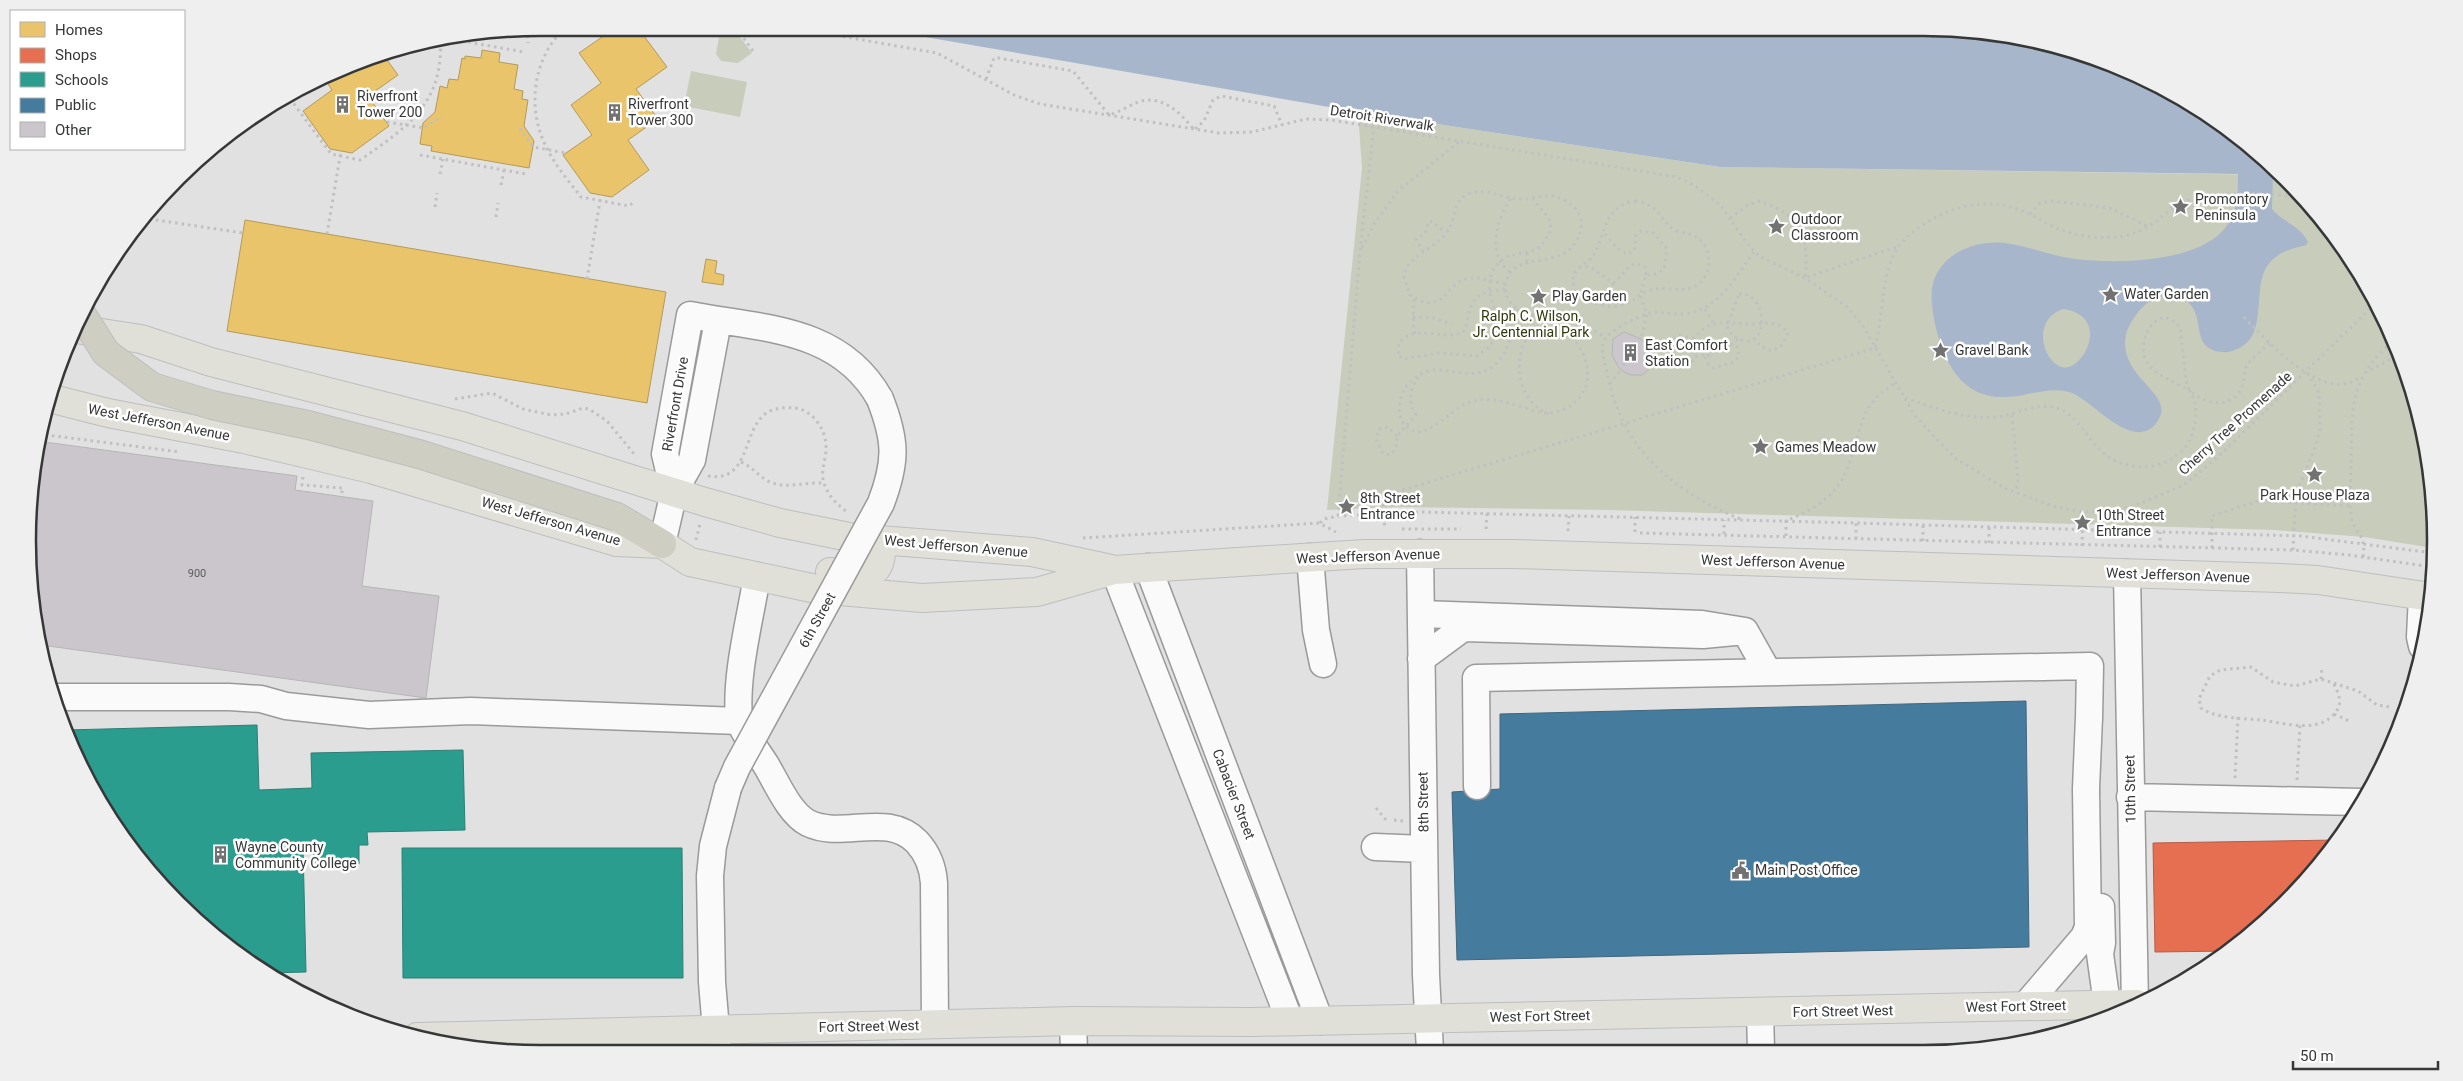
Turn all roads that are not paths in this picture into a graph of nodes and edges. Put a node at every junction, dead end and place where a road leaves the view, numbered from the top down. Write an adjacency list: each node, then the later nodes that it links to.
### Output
1 (690, 315): 2 (street, 6th Street); 6 (street, Riverfront Drive)
2 (718, 320): 6 (street, Riverfront Drive); 42 (street, 6th Street, bridge)
3 (86, 322): 8 (highway, bridge)
4 (83, 330): 6 (main road, West Jefferson Avenue)
5 (56, 400): 8 (main road, West Jefferson Avenue)
6 (674, 492): 7 (main road, West Jefferson Avenue); 8 (street, Riverfront Drive)
7 (853, 527): 11 (main road); 13 (main road, West Jefferson Avenue)
8 (662, 544): 11 (main road, West Jefferson Avenue)
9 (1420, 553): 10 (main road, West Jefferson Avenue); 14 (main road, West Jefferson Avenue); 17 (street, 8th Street)
10 (1310, 557): 12 (main road, West Jefferson Avenue); 20 (street)
11 (714, 567): 15 (main road, West Jefferson Avenue)
12 (1148, 568): 13 (main road, West Jefferson Avenue); 37 (street, Cabacier Street)
13 (1114, 570): 15 (main road, West Jefferson Avenue); 39 (street)
14 (2127, 574): 16 (main road, West Jefferson Avenue); 26 (street, 10th Street)
15 (757, 576): 24 (street)
16 (2423, 596)
17 (1421, 614): 18 (street); 19 (street, 8th Street)
18 (1745, 632): 19 (street); 21 (street)
19 (1421, 659): 29 (street, 8th Street)
20 (1323, 664)
21 (1768, 672): 23 (street); 25 (street)
22 (61, 697): 24 (street)
23 (2089, 720): 31 (street); 33 (street)
24 (739, 721): 40 (street)
25 (1477, 786)
26 (2130, 797): 27 (street); 30 (street, 10th Street)
27 (2354, 802)
28 (1374, 848): 29 (street)
29 (1424, 849): 36 (street, 8th Street)
30 (2136, 997)
31 (2107, 1004): 32 (main road, West Fort Street); 33 (main road, West Fort Street)
32 (2120, 1004)
33 (2025, 1006): 34 (main road, West Fort Street)
34 (1926, 1008): 35 (main road, Fort Street West)
35 (1760, 1012): 36 (main road, West Fort Street); 45 (street)
36 (1430, 1018): 37 (main road, West Fort Street); 44 (street, 8th Street)
37 (1320, 1020): 39 (main road, Fort Street West)
38 (1073, 1021): 39 (main road, Fort Street West); 40 (main road, Fort Street West); 43 (street)
39 (1290, 1021)
40 (935, 1024): 42 (main road, Fort Street West)
41 (465, 1038): 42 (main road, Fort Street West)
42 (716, 1041)
43 (1074, 1045)
44 (1430, 1045)
45 (1760, 1045)

